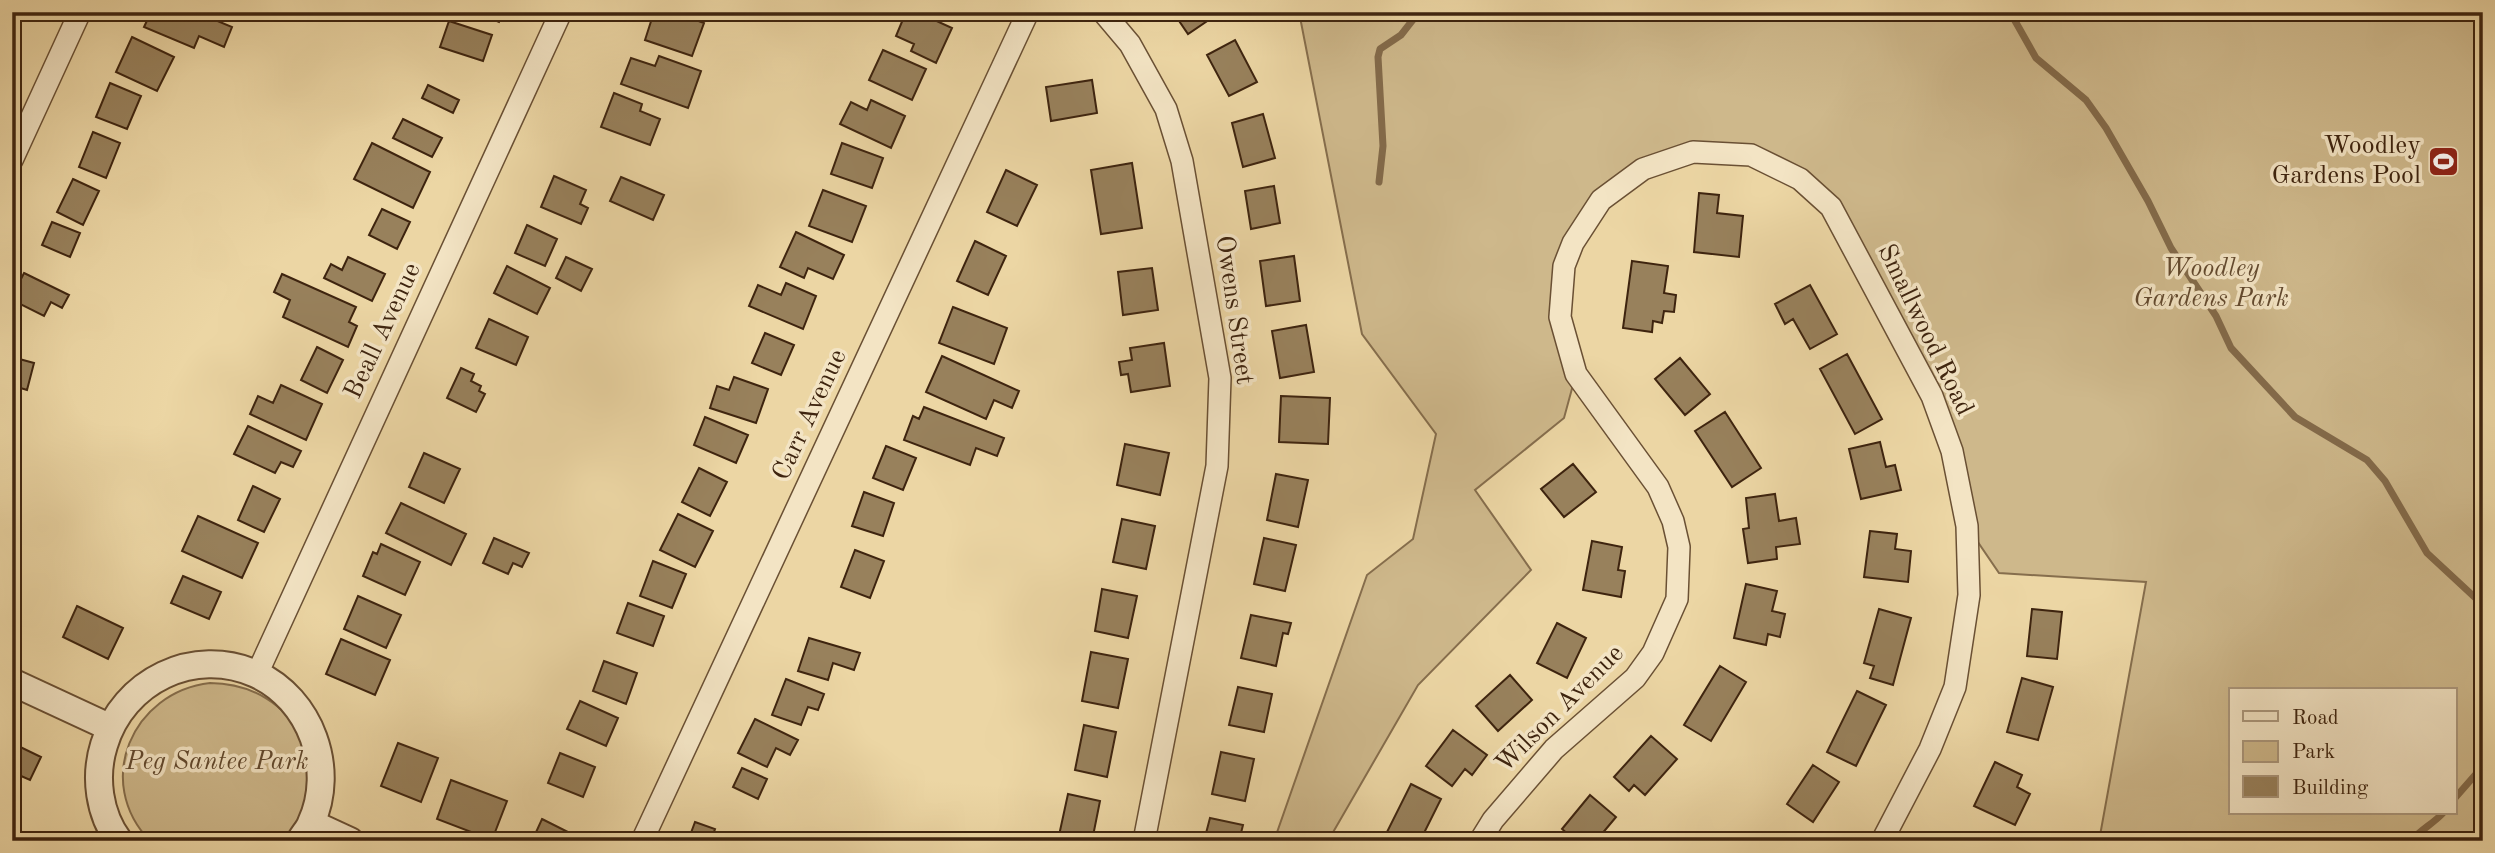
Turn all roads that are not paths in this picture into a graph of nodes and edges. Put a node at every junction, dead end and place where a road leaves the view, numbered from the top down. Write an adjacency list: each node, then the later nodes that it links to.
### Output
1 (80, 12): 5 (street)
2 (561, 12): 7 (street, Beall Avenue)
3 (1028, 12): 13 (street, Carr Avenue)
4 (1103, 12): 14 (street, Owens Street)
5 (12, 160)
6 (1800, 179): 15 (street, Wilson Avenue); 16 (street, Smallwood Road)
7 (257, 674): 9 (street); 10 (street)
8 (12, 682): 9 (street)
9 (109, 727): 11 (street)
10 (306, 832): 12 (street)
11 (119, 841)
12 (350, 841)
13 (642, 841)
14 (1144, 841)
15 (1480, 841)
16 (1882, 841)

